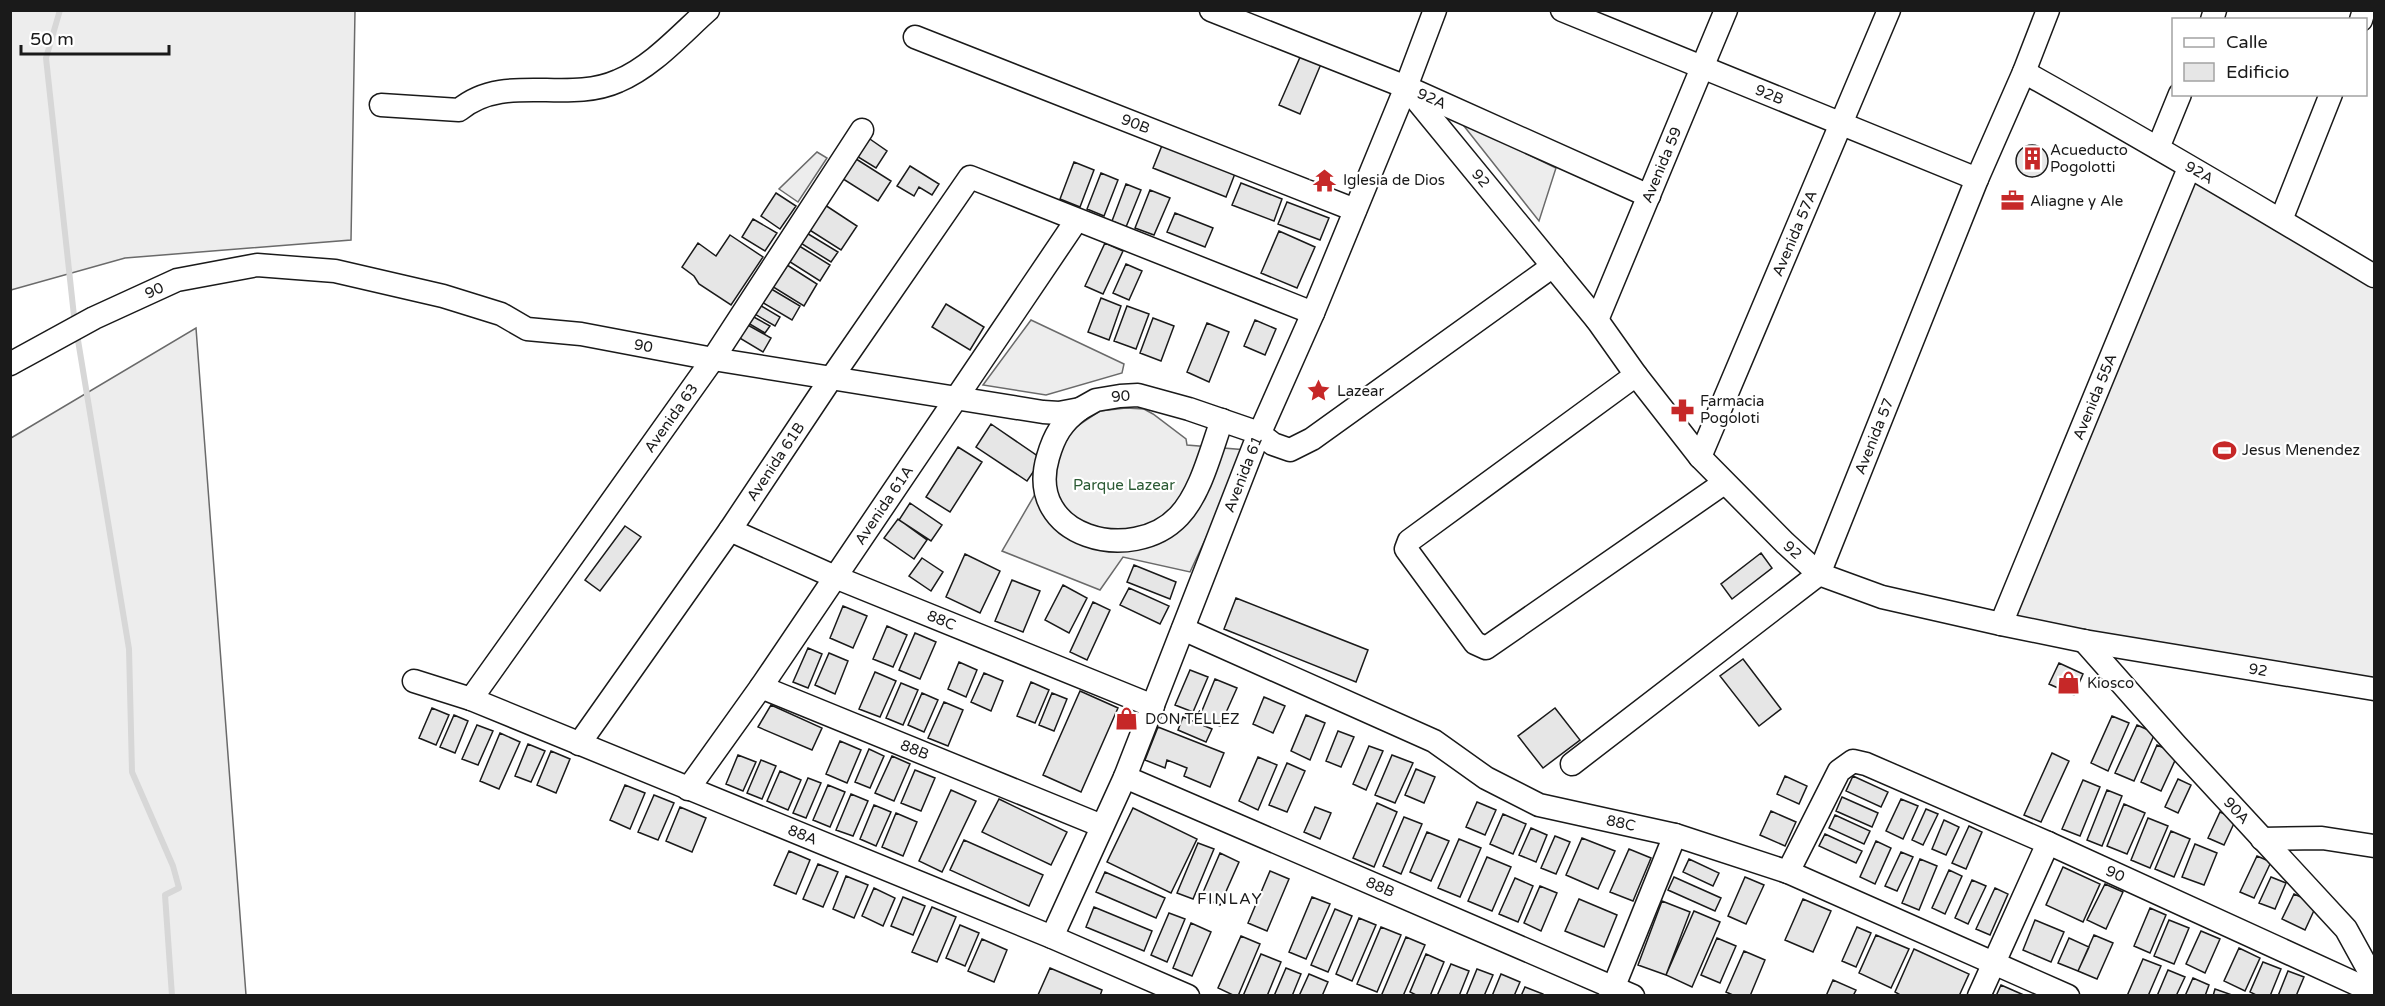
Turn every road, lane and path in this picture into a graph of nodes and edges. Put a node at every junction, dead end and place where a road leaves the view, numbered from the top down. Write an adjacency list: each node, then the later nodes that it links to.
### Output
1 (708, 10): 14 (street)
2 (1211, 10): 11 (street, 92A)
3 (1435, 10): 11 (street, Avenida 61)
4 (1562, 10): 9 (street, 92B)
5 (1726, 10): 9 (street, Avenida 59)
6 (1888, 10): 15 (street, Avenida 57A)
7 (2048, 10): 10 (street, Avenida 57)
8 (915, 37): 21 (street, 90B)
9 (1703, 67): 15 (street, 92B); 20 (street, Avenida 59)
10 (2024, 72): 17 (street, 92A); 19 (street, Avenida 57)
11 (1406, 87): 20 (street, 92A); 21 (street, Avenida 61); 24 (street, 92)
12 (2179, 96): 17 (street)
13 (2330, 96): 23 (street)
14 (381, 105)
15 (1841, 125): 19 (street, 92B); 36 (street, Avenida 57A)
16 (862, 130): 28 (street, Avenida 63)
17 (2158, 148): 18 (street, 92A)
18 (2189, 168): 23 (street, 92A); 41 (street, Avenida 55A)
19 (1977, 179): 39 (street, Avenida 57)
20 (1649, 196): 27 (street, Avenida 59)
21 (1355, 210): 26 (street, Avenida 61)
22 (1076, 220): 26 (street); 31 (street, Avenida 61B); 32 (street, Avenida 61A)
23 (2281, 220): 25 (street, 92A)
24 (1553, 266): 27 (street, 92); 35 (street, 90)
25 (2374, 276)
26 (1313, 313): 35 (street, Avenida 61)
27 (1597, 321): 30 (street, 92)
28 (713, 359): 29 (street, 90); 31 (street, 90); 47 (street, Avenida 63)
29 (10, 364)
30 (1636, 375): 36 (street, 92); 37 (street)
31 (832, 377): 32 (street, 90); 38 (street, Avenida 61B)
32 (958, 398): 33 (street, 90); 40 (street, Avenida 61A)
33 (1080, 409): 34 (street, 90); 34 (street)
34 (1222, 420): 35 (street, 90)
35 (1259, 433): 42 (street, Avenida 61)
36 (1700, 457): 37 (street, 92)
37 (1724, 483): 39 (street, 92)
38 (730, 530): 40 (street, 88C); 49 (street, Avenida 61B)
39 (1819, 574): 41 (street, 92); 50 (street)
40 (835, 577): 45 (street, Avenida 61A); 48 (street, 88C)
41 (2001, 624): 43 (street, 92)
42 (1183, 629): 48 (street, Avenida 61); 54 (street, 88C)
43 (2084, 641): 46 (street, 92); 55 (street, 90A)
44 (414, 681): 47 (street, 88A)
45 (761, 687): 52 (street, Avenida 61A); 53 (street, 88B)
46 (2374, 689)
47 (471, 699): 49 (street, 88A)
48 (1153, 706): 51 (street, Avenida 61)
49 (579, 744): 52 (street, 88A)
50 (1572, 764)
51 (1125, 777): 53 (street, Avenida 61); 62 (street, 88B)
52 (688, 789): 59 (street, 88A)
53 (1102, 826): 59 (street, Avenida 61)
54 (1675, 835): 58 (street, 88C); 62 (street)
55 (2262, 839): 57 (street); 61 (street, 90A)
56 (2048, 843): 58 (street, 90); 60 (street); 61 (street, 90)
57 (2374, 846)
58 (1788, 872): 60 (street, 88C)
59 (1052, 937): 63 (street, 88A)
60 (1993, 963): 64 (street); 65 (street, 88C)
61 (2372, 991)
62 (1619, 993)
63 (1188, 996)
64 (1979, 996)
65 (2067, 996)

